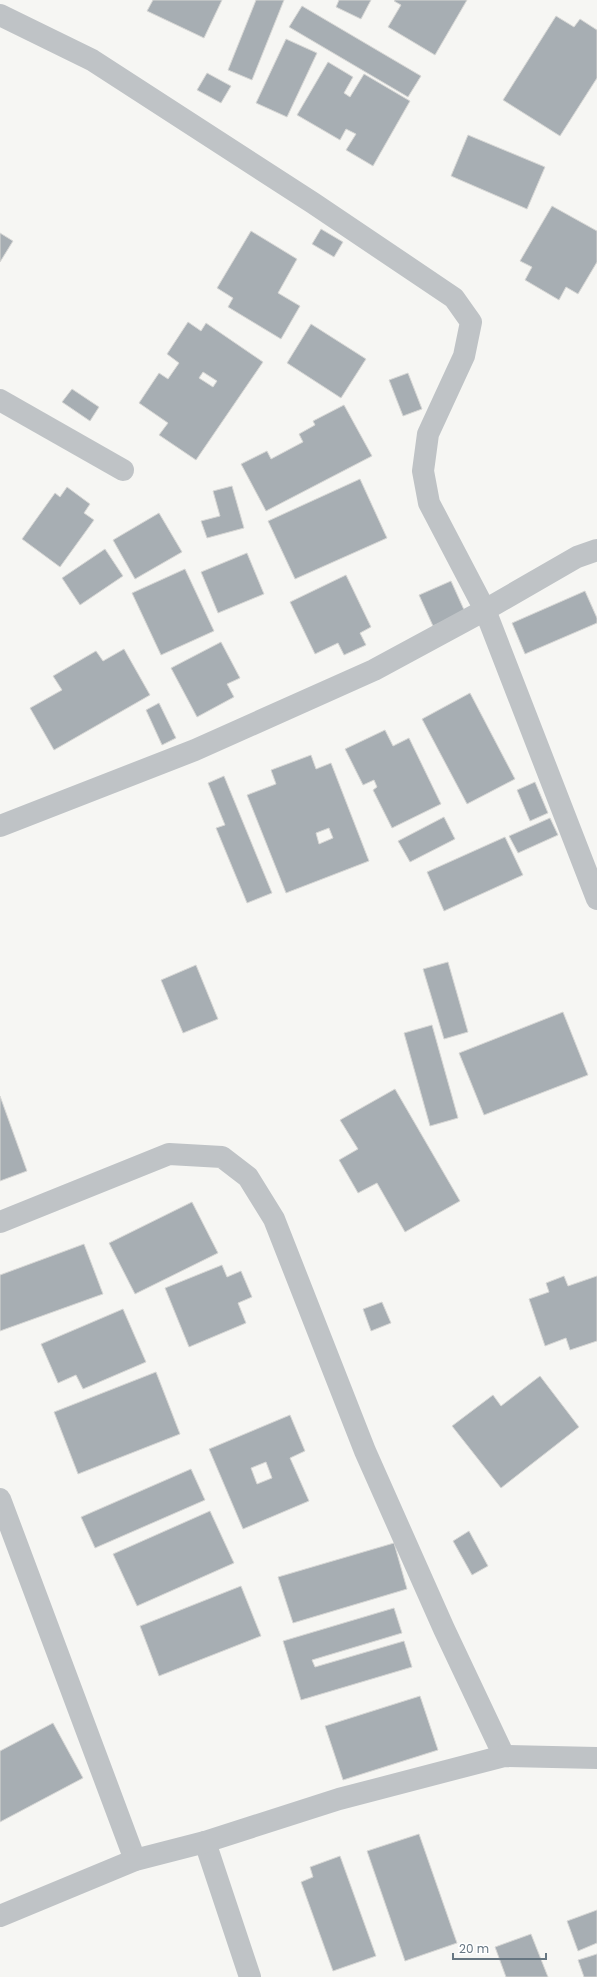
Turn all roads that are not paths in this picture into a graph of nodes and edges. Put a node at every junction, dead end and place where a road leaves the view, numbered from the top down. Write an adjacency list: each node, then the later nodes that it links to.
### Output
1 (0, 15): 5 (street)
2 (0, 400): 3 (street)
3 (123, 470)
4 (597, 550): 5 (street)
5 (485, 610): 6 (street); 7 (street)
6 (0, 826)
7 (597, 899)
8 (0, 1222): 10 (street)
9 (0, 1499): 13 (street)
10 (504, 1756): 11 (street); 12 (street)
11 (597, 1758)
12 (205, 1842): 13 (street); 15 (street)
13 (135, 1860): 14 (street)
14 (0, 1916)
15 (250, 1977)

